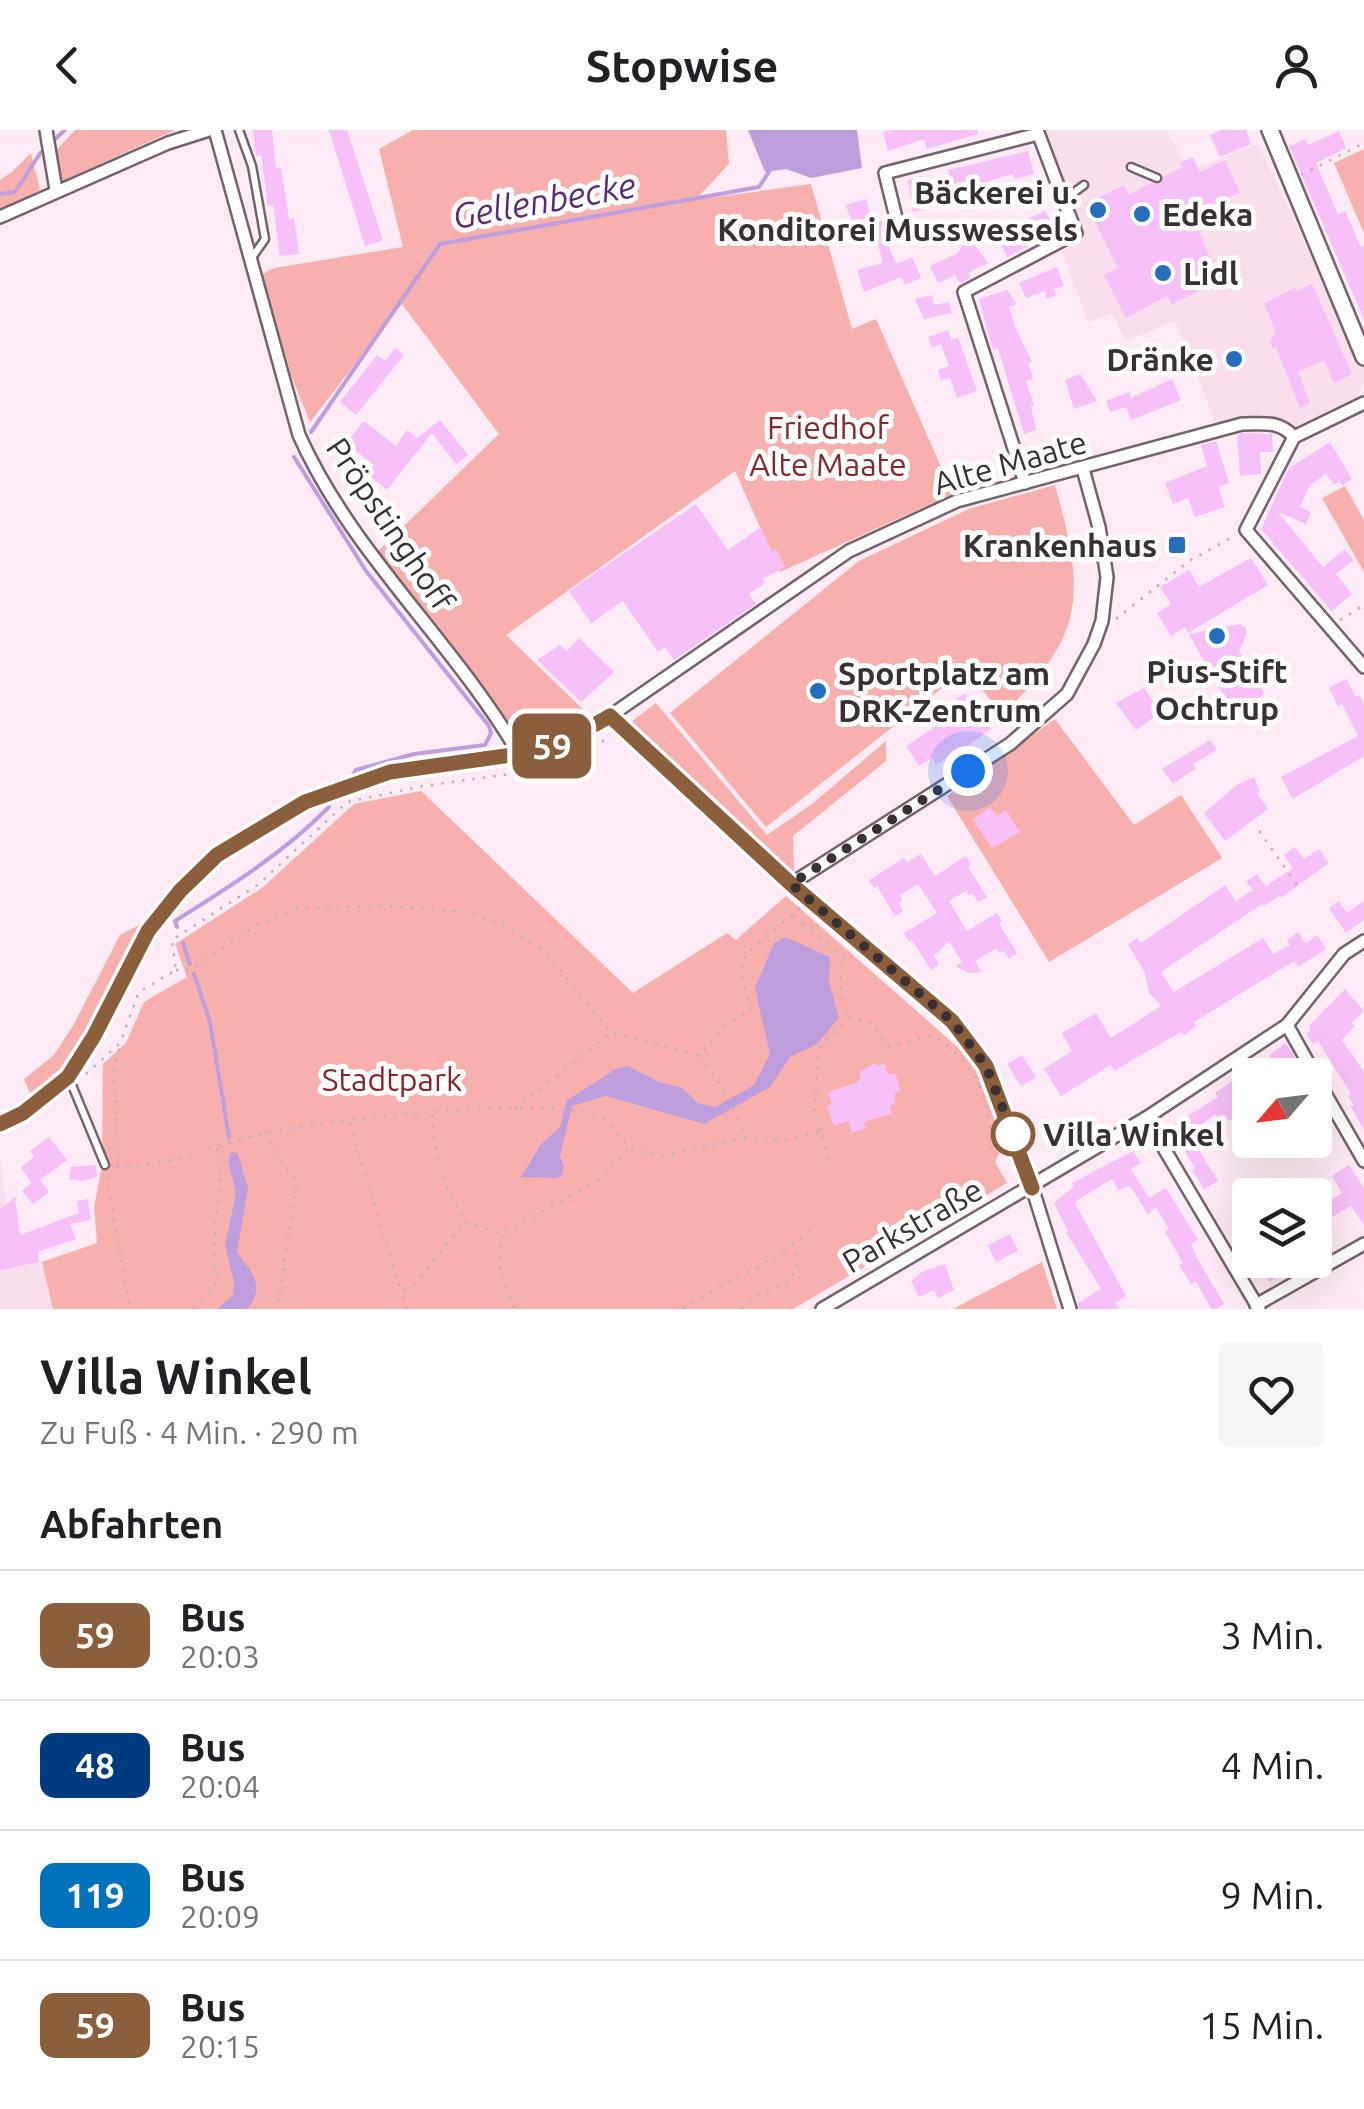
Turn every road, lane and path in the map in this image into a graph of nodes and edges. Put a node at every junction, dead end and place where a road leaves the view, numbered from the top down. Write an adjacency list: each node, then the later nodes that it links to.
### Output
1 (46, 130): 11 (street)
2 (212, 130): 11 (street); 15 (street, Pröpstinghoff)
3 (239, 130): 15 (lane)
4 (1270, 130): 9 (street)
5 (1037, 132): 12 (street); 14 (street)
6 (1364, 143): 9 (path)
7 (1131, 167): 8 (lane)
8 (1157, 178)
9 (1291, 180): 16 (street)
10 (1084, 185): 12 (lane)
11 (56, 190): 13 (street)
12 (1064, 200): 20 (street)
13 (0, 218)
14 (900, 234)
15 (250, 260): 28 (street, Pröpstinghoff)
16 (1364, 357)
17 (1364, 403): 18 (street)
18 (1294, 437): 19 (street, Alte Maate); 21 (street)
19 (1083, 469): 20 (street, Alte Maate); 23 (street)
20 (1026, 483): 26 (street, Alte Maate)
21 (1246, 530): 23 (path); 24 (street)
22 (1364, 605): 24 (path)
23 (1106, 622): 30 (street)
24 (1329, 627): 25 (street)
25 (1364, 667)
26 (610, 716): 27 (street); 28 (street, Alte Maate)
27 (622, 730): 30 (street); 35 (path)
28 (519, 754): 42 (street, Alte Maate)
29 (1259, 832): 31 (path)
30 (791, 884): 32 (street)
31 (1300, 889)
32 (808, 898): 33 (path); 59 (street)
33 (794, 916): 36 (path); 40 (path)
34 (1364, 941): 37 (street, Parkstraße)
35 (176, 970): 38 (path); 39 (path)
36 (850, 1018): 50 (path); 54 (path)
37 (1287, 1025): 41 (street); 46 (street, Parkstraße)
38 (612, 1032): 40 (path); 44 (path)
39 (120, 1044): 42 (path); 57 (path)
40 (699, 1054): 51 (path)
41 (1305, 1058)
42 (70, 1081): 48 (street, Alte Maate); 56 (lane)
43 (1332, 1105): 55 (street)
44 (515, 1109): 45 (path); 53 (path)
45 (432, 1114): 47 (path); 60 (path)
46 (1146, 1118): 59 (street, Parkstraße); 66 (street)
47 (350, 1121): 49 (path); 65 (path)
48 (0, 1124)
49 (266, 1132): 52 (path); 69 (path)
50 (820, 1132): 51 (path); 58 (path)
51 (748, 1137): 53 (path)
52 (216, 1146): 57 (path); 68 (path)
53 (629, 1148): 62 (path)
54 (991, 1149)
55 (1364, 1161)
56 (105, 1165): 57 (path); 67 (path)
57 (118, 1166)
58 (831, 1166)
59 (1032, 1188): 74 (street, Parkstraße); 75 (street)
60 (464, 1221): 62 (path); 65 (path)
61 (810, 1231): 63 (path)
62 (502, 1234): 71 (path)
63 (795, 1244): 72 (path); 73 (path)
64 (1364, 1244): 66 (street)
65 (401, 1292): 70 (path)
66 (1257, 1307)
67 (130, 1309)
68 (194, 1309)
69 (277, 1309)
70 (407, 1309)
71 (515, 1309)
72 (683, 1309)
73 (741, 1309)
74 (822, 1309)
75 (1070, 1309)

